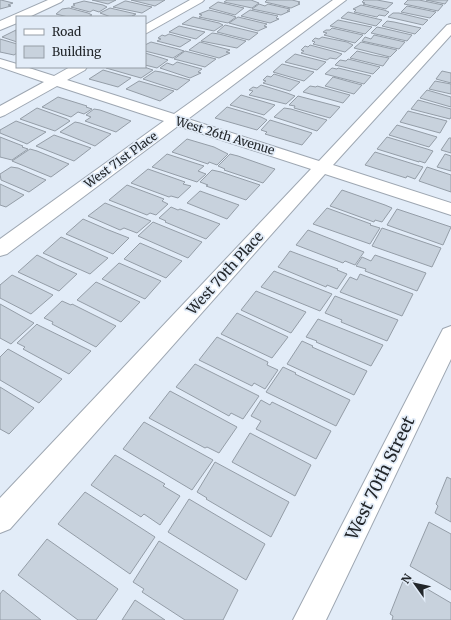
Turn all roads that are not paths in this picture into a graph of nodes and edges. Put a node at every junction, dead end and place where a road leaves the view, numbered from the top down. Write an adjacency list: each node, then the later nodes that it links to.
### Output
1 (57, 0): 4 (street)
2 (198, 0): 8 (street)
3 (340, 0): 13 (street, West 71st Place)
4 (22, 16)
5 (16, 19): 6 (street)
6 (0, 26)
7 (451, 28): 14 (street, West 70th Place)
8 (146, 29)
9 (0, 63): 11 (street, West 26th Avenue)
10 (78, 68): 11 (street)
11 (56, 81): 12 (street); 13 (street, West 26th Avenue)
12 (0, 112)
13 (175, 120): 14 (street, West 26th Avenue); 16 (street, West 71st Place)
14 (322, 166): 15 (street, West 26th Avenue); 18 (street, West 70th Place)
15 (451, 208)
16 (0, 249)
17 (451, 335): 19 (street, West 70th Street)
18 (0, 519)
19 (309, 620)

